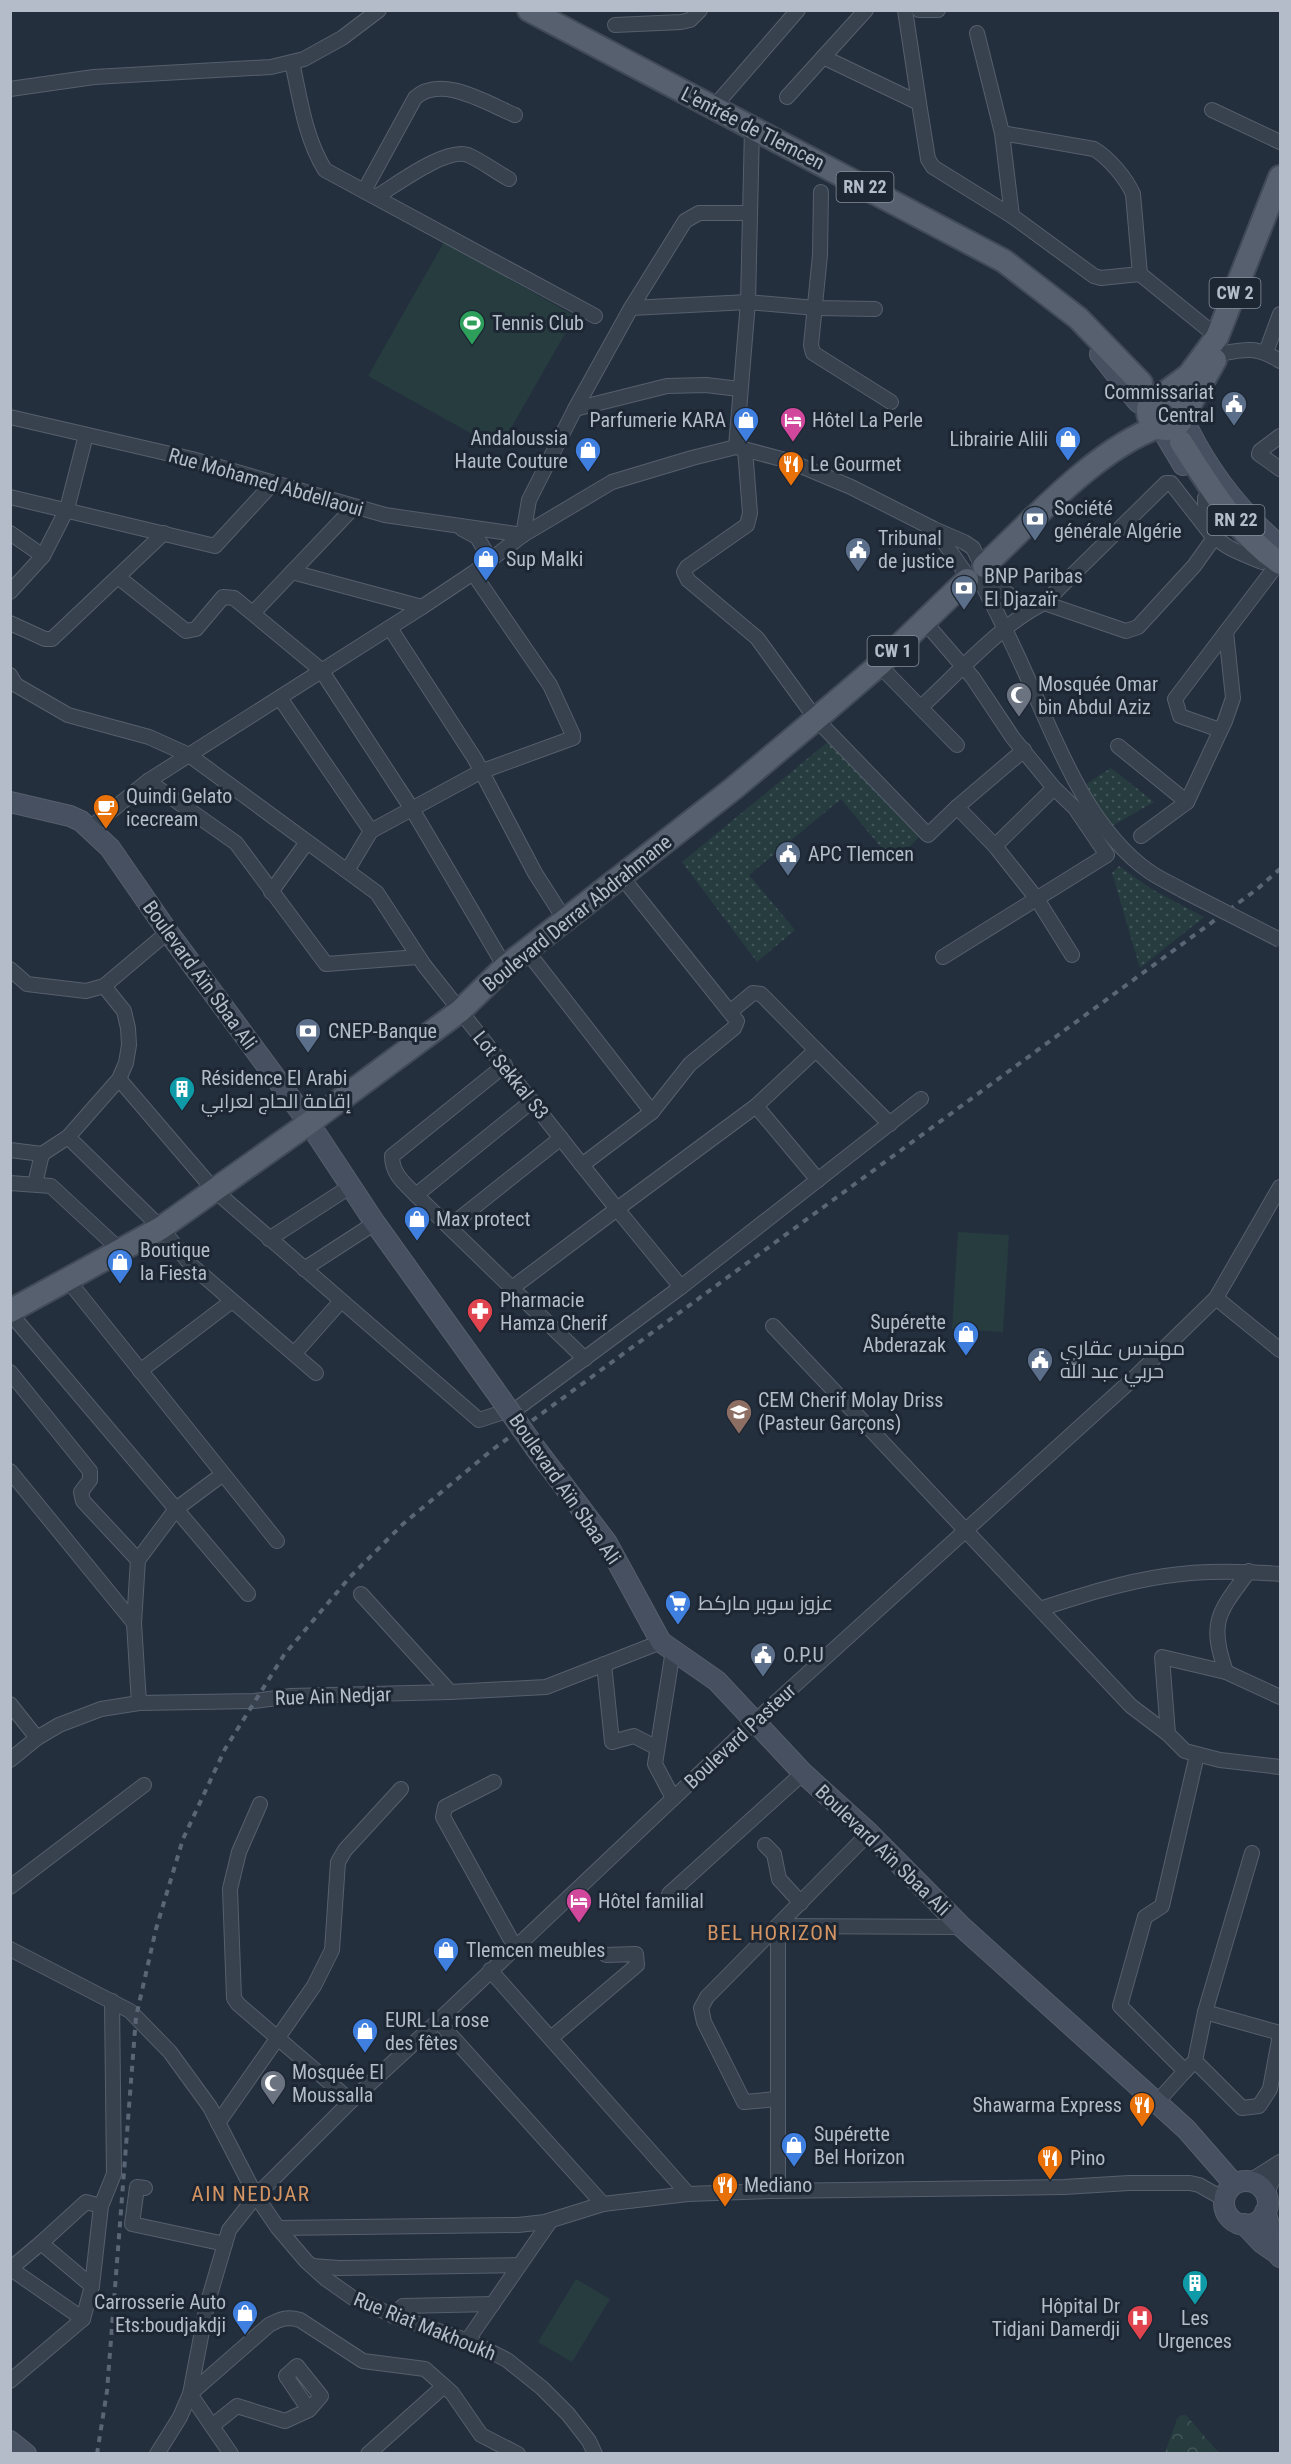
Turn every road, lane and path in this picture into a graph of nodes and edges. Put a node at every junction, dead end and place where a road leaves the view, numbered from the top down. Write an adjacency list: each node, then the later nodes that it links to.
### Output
1 (379, 10): 12 (street)
2 (529, 10): 16 (main road, L'entrée de Tlemcen / RN 22)
3 (700, 10): 9 (street)
4 (798, 10): 16 (street)
5 (866, 10): 11 (street)
6 (905, 10): 15 (street)
7 (919, 10): 8 (street)
8 (938, 10)
9 (615, 25)
10 (977, 33): 20 (street)
11 (823, 57): 14 (street); 15 (street)
12 (292, 62): 13 (street); 25 (street)
13 (10, 88)
14 (787, 97)
15 (920, 103): 28 (street)
16 (713, 108): 19 (main road, L'entrée de Tlemcen / RN 22)
17 (1212, 110): 21 (street)
18 (515, 115): 25 (street)
19 (752, 128): 27 (street); 29 (main road, L'entrée de Tlemcen / RN 22)
20 (1002, 133): 28 (street); 30 (street)
21 (1281, 142)
22 (1280, 177): 37 (main road, CW 2)
23 (509, 179): 25 (street)
24 (821, 192): 33 (street)
25 (370, 194): 36 (street)
26 (1281, 212): 37 (main road, CW 2)
27 (749, 213): 31 (street); 32 (street)
28 (1012, 216): 30 (street)
29 (977, 245): 40 (main road, L'entrée de Tlemcen / RN 22); 44 (main road, L'entrée de Tlemcen)
30 (1140, 274): 37 (street)
31 (748, 302): 32 (street); 33 (street); 41 (street)
32 (632, 308): 43 (street)
33 (816, 308): 34 (street); 42 (street)
34 (875, 309)
35 (1281, 314): 38 (street)
36 (595, 316)
37 (1218, 337): 38 (street); 44 (main road, CW 2); 45 (main road, CW 2)
38 (1266, 352): 39 (street)
39 (1281, 360)
40 (1141, 383)
41 (739, 390): 43 (street); 50 (street)
42 (891, 402)
43 (575, 409): 61 (street)
44 (1157, 410): 45 (main road); 45 (main road); 54 (main road, L'entrée de Tlemcen); 69 (main road, Boulevard Derrar Abdrahmane / CW 1)
45 (1184, 415): 63 (main road)
46 (10, 417): 47 (street, Rue Mohamed Abdellaoui)
47 (86, 435): 52 (street, Rue Mohamed Abdellaoui); 56 (street)
48 (1281, 436): 51 (street)
49 (1181, 442): 66 (main road, RN 22)
50 (740, 448): 58 (street); 61 (street); 87 (street)
51 (1281, 469)
52 (273, 483): 55 (street, Rue Mohamed Abdellaoui); 60 (street)
53 (10, 497): 56 (street)
54 (1205, 498): 62 (street); 66 (main road, L'entrée de Tlemcen)
55 (354, 507): 57 (street, Rue Mohamed Abdellaoui); 67 (street)
56 (67, 509): 60 (street); 64 (street)
57 (434, 523): 61 (street, Rue Mohamed Abdellaoui); 65 (street)
58 (934, 529): 69 (street); 69 (street)
59 (10, 533): 64 (street)
60 (164, 533): 70 (street)
61 (523, 535): 65 (street)
62 (1214, 538): 66 (street); 72 (street); 72 (street)
63 (1281, 546)
64 (43, 556): 71 (street)
65 (490, 559): 68 (street)
66 (1274, 567): 80 (street)
67 (292, 572): 73 (street); 75 (street)
68 (473, 573): 73 (street); 93 (street)
69 (977, 573): 74 (street); 76 (main road, Boulevard Derrar Abdrahmane / CW 1); 79 (street)
70 (118, 576): 75 (street); 77 (street)
71 (10, 592)
72 (1044, 603): 74 (street)
73 (423, 607): 78 (street)
74 (1029, 610): 79 (street)
75 (254, 612): 83 (street)
76 (923, 620): 81 (main road, Boulevard Derrar Abdrahmane / CW 1); 82 (street)
77 (10, 623)
78 (390, 628): 83 (street); 93 (street)
79 (1006, 629): 82 (street); 111 (street, bridge)
80 (1226, 632): 88 (street); 88 (street)
81 (879, 665): 86 (street); 87 (main road, Boulevard Derrar Abdrahmane / CW 1)
82 (964, 668): 86 (street); 91 (street)
83 (321, 670): 85 (street); 99 (street)
84 (10, 675): 92 (street, Lot Sekkal S3)
85 (280, 698): 92 (street); 101 (street)
86 (921, 707): 89 (street)
87 (816, 719): 98 (street); 106 (main road, Boulevard Derrar Abdrahmane / CW 1)
88 (1220, 730): 97 (street)
89 (957, 745)
90 (1118, 746): 97 (street)
91 (1024, 750): 95 (street); 98 (street)
92 (189, 755): 94 (street); 103 (street, Lot Sekkal S3)
93 (480, 772): 99 (street); 109 (street)
94 (148, 781): 100 (street); 107 (street)
95 (1054, 788): 104 (street); 108 (street)
96 (10, 802): 100 (main road, Boulevard Aïn Sbaa Ali)
97 (1187, 802): 102 (street)
98 (957, 807): 104 (street)
99 (412, 809): 101 (street); 116 (street)
100 (90, 828): 110 (main road, Boulevard Aïn Sbaa Ali)
101 (371, 831): 105 (street)
102 (1141, 836)
103 (307, 842): 105 (street, Lot Sekkal S3); 107 (street)
104 (995, 846): 108 (street)
105 (346, 871): 114 (street, Lot Sekkal S3)
106 (621, 876): 109 (main road, Boulevard Derrar Abdrahmane / CW 1); 120 (street)
107 (271, 892): 114 (street)
108 (1037, 899): 113 (street); 115 (street)
109 (565, 920): 112 (main road, Boulevard Derrar Abdrahmane / CW 1)
110 (168, 932): 118 (street); 128 (main road, Boulevard Aïn Sbaa Ali)
111 (1281, 940)
112 (526, 950): 116 (main road, Boulevard Derrar Abdrahmane / CW 1); 127 (street)
113 (1072, 955)
114 (418, 957): 119 (street, Lot Sekkal S3)
115 (943, 957)
116 (505, 967): 119 (main road, Boulevard Derrar Abdrahmane / CW 1)
117 (10, 969): 118 (street)
118 (104, 986): 123 (street)
119 (459, 1011): 122 (street, Lot Sekkal S3); 128 (main road, Boulevard Derrar Abdrahmane / CW 1)
120 (730, 1012): 121 (street); 127 (street)
121 (816, 1050): 126 (street); 129 (street)
122 (505, 1065): 125 (street, Lot Sekkal S3); 141 (street)
123 (119, 1079): 130 (street); 140 (street)
124 (921, 1099): 129 (street)
125 (532, 1101): 131 (street, Lot Sekkal S3); 141 (street)
126 (756, 1106): 135 (street); 142 (street)
127 (652, 1112): 134 (street)
128 (309, 1123): 138 (main road, Boulevard Aïn Sbaa Ali); 140 (main road, Boulevard Derrar Abdrahmane / CW 1)
129 (890, 1124): 135 (street)
130 (69, 1137): 133 (street); 145 (street)
131 (561, 1138): 134 (street, Lot Sekkal S3); 144 (street)
132 (10, 1150): 133 (street)
133 (42, 1154): 137 (street)
134 (582, 1166): 142 (street, Lot Sekkal S3)
135 (818, 1180): 150 (street)
136 (10, 1183): 137 (street)
137 (35, 1184): 147 (street)
138 (351, 1186): 143 (main road, Boulevard Aïn Sbaa Ali); 146 (street)
139 (1281, 1187): 152 (street, Boulevard Pasteur)
140 (214, 1190): 145 (main road, Boulevard Derrar Abdrahmane / CW 1); 146 (street)
141 (416, 1195): 144 (street)
142 (617, 1209): 150 (street, Lot Sekkal S3); 151 (street)
143 (375, 1223): 148 (street); 175 (main road, Boulevard Aïn Sbaa Ali, bridge)
144 (449, 1227): 151 (street)
145 (161, 1228): 147 (main road, Boulevard Derrar Abdrahmane / CW 1); 153 (street)
146 (269, 1239): 148 (street)
147 (120, 1250): 149 (main road, Boulevard Derrar Abdrahmane / CW 1)
148 (304, 1269): 154 (street)
149 (67, 1279): 155 (main road, Boulevard Derrar Abdrahmane / CW 1); 160 (street)
150 (681, 1287): 159 (street)
151 (512, 1288): 159 (street)
152 (1216, 1298): 157 (street); 166 (street, Boulevard Pasteur)
153 (232, 1301): 158 (street); 160 (street)
154 (341, 1301): 158 (street); 159 (street)
155 (10, 1312): 165 (street)
156 (773, 1326): 166 (street)
157 (1281, 1350)
158 (294, 1354): 162 (street)
159 (585, 1359)
160 (140, 1371): 164 (street)
161 (10, 1372): 168 (street)
162 (316, 1373)
163 (10, 1471): 174 (street)
164 (223, 1474): 165 (street); 167 (street)
165 (176, 1509): 168 (street); 171 (street)
166 (964, 1531): 173 (street); 182 (street, Boulevard Pasteur)
167 (277, 1541)
168 (138, 1560): 174 (street)
169 (1249, 1571): 170 (street); 173 (street); 177 (street)
170 (1281, 1574)
171 (248, 1594)
172 (360, 1594): 178 (street)
173 (1040, 1609): 183 (street)
174 (134, 1623): 180 (street)
175 (667, 1646): 176 (street, Rue Ain Nedjar); 182 (main road, Boulevard Aïn Sbaa Ali); 185 (street)
176 (604, 1664): 178 (street, Rue Ain Nedjar); 185 (street)
177 (1226, 1672): 179 (street); 183 (street)
178 (450, 1692): 180 (street, Rue Ain Nedjar)
179 (1281, 1697)
180 (139, 1703): 184 (street, Rue Ain Nedjar)
181 (10, 1704): 184 (street)
182 (754, 1722): 189 (main road, Boulevard Aïn Sbaa Ali); 193 (street, Boulevard Pasteur)
183 (1168, 1734): 186 (street)
184 (37, 1738): 187 (street, Rue Ain Nedjar)
185 (657, 1748): 193 (street)
186 (1197, 1755): 188 (street); 213 (street)
187 (10, 1760)
188 (1281, 1767)
189 (803, 1773): 195 (main road, Boulevard Aïn Sbaa Ali); 199 (street)
190 (495, 1782): 203 (street)
191 (144, 1785): 198 (street)
192 (401, 1789): 211 (street)
193 (673, 1798): 203 (street, Boulevard Pasteur)
194 (260, 1804): 211 (street)
195 (869, 1833): 200 (street); 202 (main road, Boulevard Aïn Sbaa Ali)
196 (765, 1845): 200 (street)
197 (1252, 1853): 208 (street)
198 (10, 1887)
199 (669, 1894)
200 (801, 1903): 201 (street)
201 (778, 1926): 202 (street); 214 (street); 214 (street)
202 (962, 1927): 216 (main road, Boulevard Aïn Sbaa Ali)
203 (515, 1947): 206 (street, Boulevard Pasteur)
204 (10, 1949): 207 (street, Rue Riat Makhoukh)
205 (606, 1955): 212 (street)
206 (490, 1970): 209 (street, Boulevard Pasteur); 212 (street)
207 (112, 2001): 217 (street, Rue Riat Makhoukh); 226 (street)
208 (1205, 2012): 210 (street); 213 (street)
209 (438, 2021): 215 (street, Boulevard Pasteur); 225 (street)
210 (1281, 2034): 213 (street)
211 (278, 2038): 215 (street); 217 (street)
212 (550, 2038): 222 (street)
213 (1190, 2066): 216 (street)
214 (777, 2099): 221 (street)
215 (351, 2101): 223 (street, Boulevard Pasteur)
216 (1158, 2101): 220 (main road, Boulevard Aïn Sbaa Ali)
217 (218, 2123): 223 (street, Rue Riat Makhoukh)
218 (1281, 2163): 220 (street); 224 (street)
219 (145, 2188): 231 (street)
220 (1236, 2188): 221 (street); 224 (main road); 228 (main road)
221 (778, 2191): 222 (street)
222 (688, 2194): 225 (street)
223 (256, 2196): 229 (street, Rue Riat Makhoukh); 231 (street, Boulevard Pasteur)
224 (1266, 2203): 228 (main road); 232 (main road)
225 (603, 2204): 227 (street)
226 (101, 2206): 230 (street); 236 (street)
227 (551, 2220): 229 (street); 233 (street)
228 (1244, 2224): 232 (main road)
229 (278, 2228): 234 (street, Rue Riat Makhoukh)
230 (41, 2243): 235 (street); 236 (street)
231 (225, 2244): 243 (street, Boulevard Pasteur)
232 (1280, 2255)
233 (519, 2265): 234 (street); 237 (street)
234 (312, 2266): 238 (street, Rue Riat Makhoukh)
235 (11, 2269): 239 (street)
236 (92, 2286): 239 (street)
237 (493, 2304): 238 (street); 240 (street)
238 (393, 2316): 240 (street, Rue Riat Makhoukh)
239 (83, 2319): 241 (street)
240 (467, 2341): 252 (street, Rue Riat Makhoukh)
241 (10, 2381)
242 (444, 2386): 243 (street); 250 (street); 251 (street)
243 (190, 2394): 245 (street); 248 (street)
244 (309, 2410): 245 (street)
245 (212, 2426): 249 (street)
246 (10, 2440): 247 (main road)
247 (26, 2454)
248 (157, 2454)
249 (231, 2454)
250 (368, 2454)
251 (518, 2454)
252 (595, 2454)

